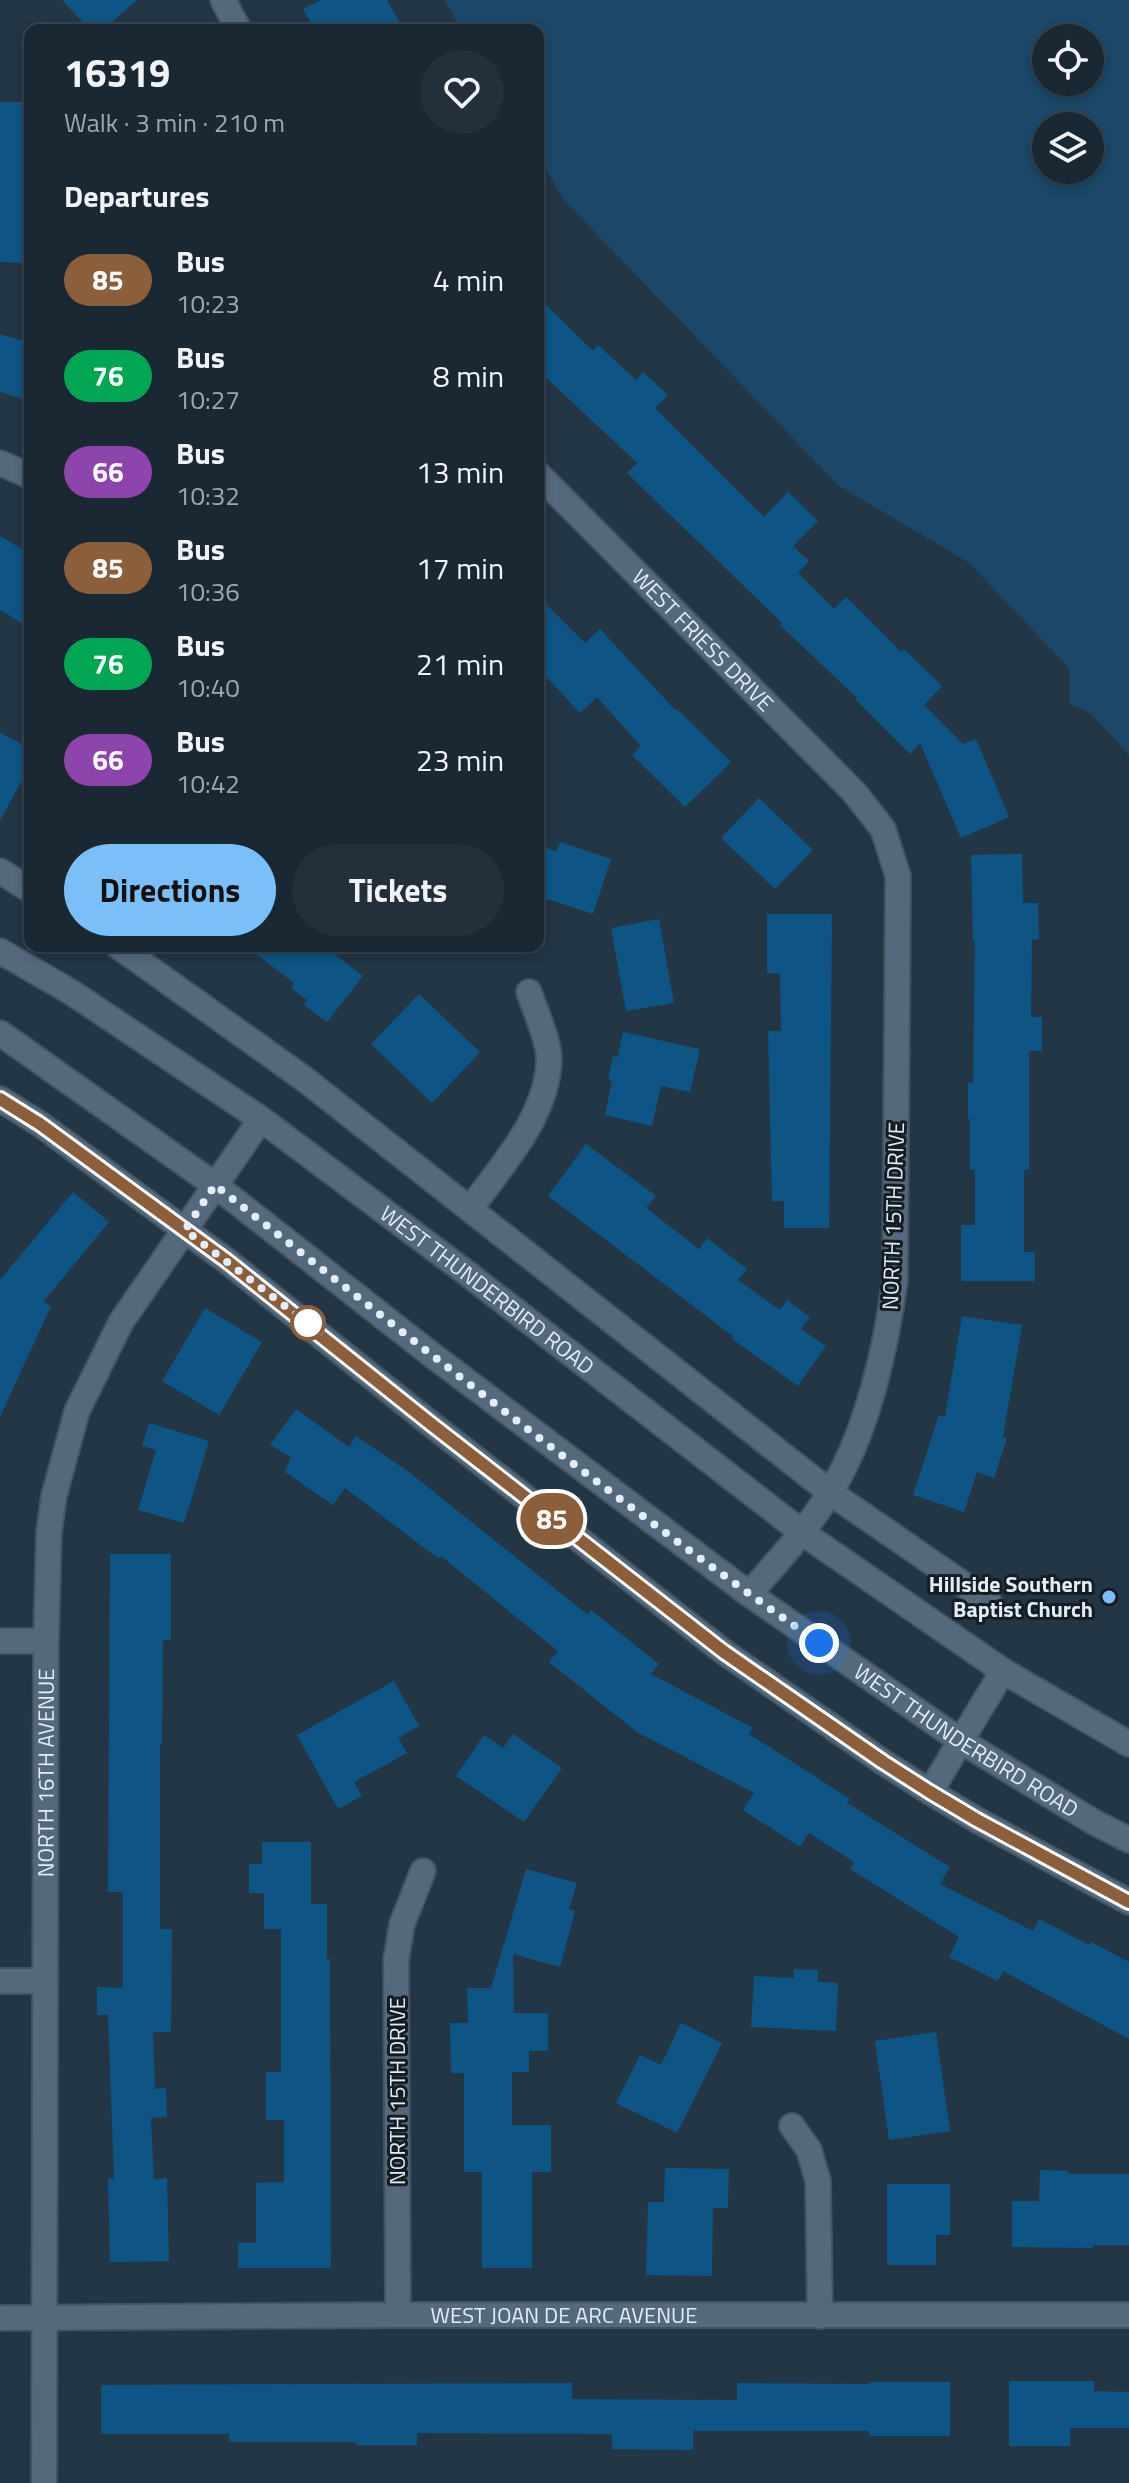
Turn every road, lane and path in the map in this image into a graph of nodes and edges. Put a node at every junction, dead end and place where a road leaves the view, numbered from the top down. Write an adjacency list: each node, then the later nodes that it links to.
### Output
1 (223, 0): 2 (street)
2 (236, 24)
3 (0, 463): 4 (street)
4 (24, 473)
5 (544, 480): 6 (street, WEST FRIESS DRIVE)
6 (866, 806): 18 (street, NORTH 15TH DRIVE)
7 (0, 871): 8 (street)
8 (24, 886)
9 (0, 951): 14 (street, WEST THUNDERBIRD ROAD)
10 (126, 952): 16 (street)
11 (529, 992): 16 (street)
12 (0, 1033): 15 (street, WEST THUNDERBIRD ROAD)
13 (0, 1099): 17 (street)
14 (261, 1119): 15 (street, NORTH 16TH AVENUE); 19 (street, WEST THUNDERBIRD ROAD)
15 (215, 1185): 17 (street, NORTH 16TH AVENUE); 20 (street, WEST THUNDERBIRD ROAD)
16 (470, 1209): 18 (street)
17 (185, 1230): 23 (street, NORTH 16TH AVENUE); 27 (street)
18 (831, 1493): 19 (street, NORTH 15TH DRIVE); 21 (street)
19 (803, 1533): 20 (street, NORTH 15TH DRIVE); 24 (street, WEST THUNDERBIRD ROAD)
20 (749, 1594): 25 (street, WEST THUNDERBIRD ROAD)
21 (989, 1602)
22 (0, 1641): 23 (street)
23 (46, 1641): 32 (street, NORTH 16TH AVENUE)
24 (1003, 1671): 25 (street); 26 (street, WEST THUNDERBIRD ROAD)
25 (961, 1741): 27 (street); 28 (street, WEST THUNDERBIRD ROAD)
26 (1129, 1744)
27 (930, 1792): 30 (street)
28 (1129, 1840)
29 (423, 1871): 34 (street, NORTH 15TH DRIVE)
30 (1129, 1902)
31 (0, 1981): 32 (street)
32 (44, 1981): 38 (street, NORTH 16TH AVENUE)
33 (792, 2126): 36 (street)
34 (398, 2315): 36 (street, WEST JOAN DE ARC AVENUE); 38 (street, WEST JOAN DE ARC AVENUE)
35 (1129, 2315): 36 (street, WEST JOAN DE ARC AVENUE)
36 (820, 2316)
37 (0, 2318): 38 (street, WEST JOAN DE ARC AVENUE)
38 (44, 2318): 39 (street, NORTH 16TH AVENUE)
39 (44, 2483)

